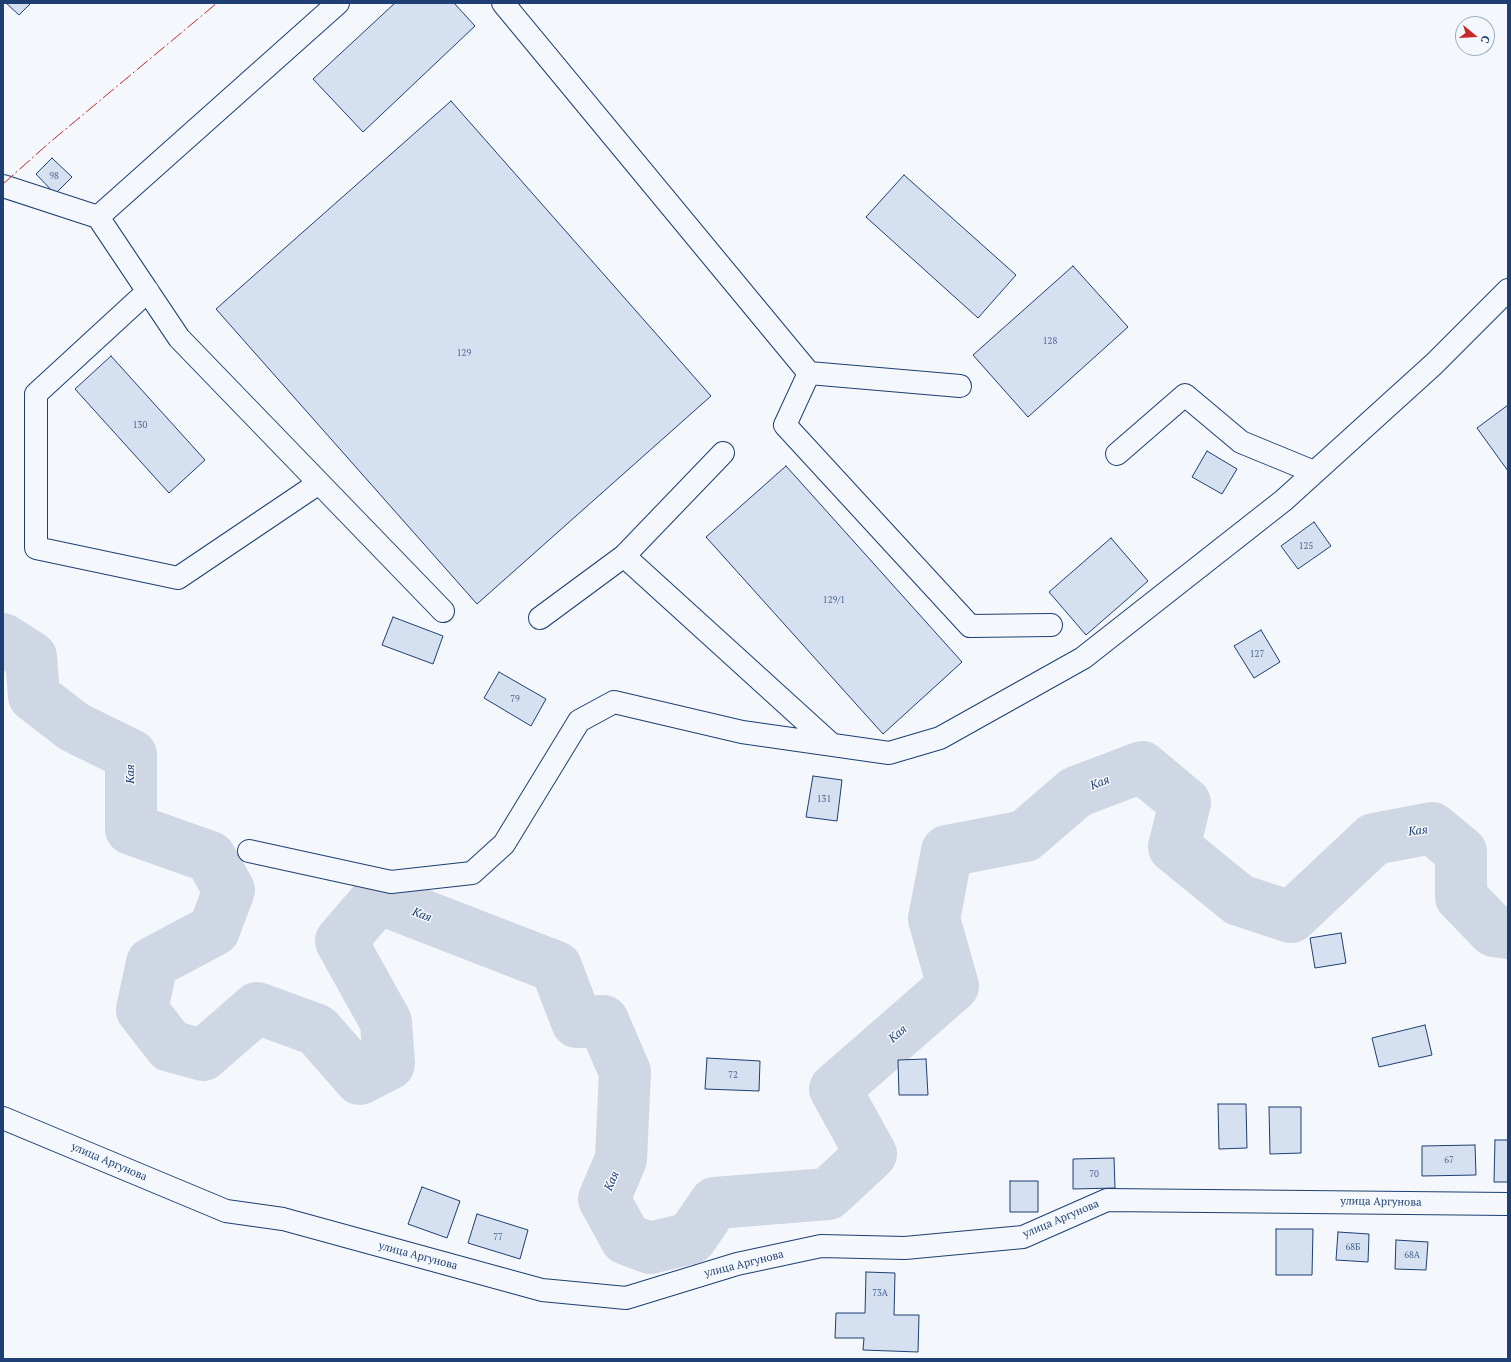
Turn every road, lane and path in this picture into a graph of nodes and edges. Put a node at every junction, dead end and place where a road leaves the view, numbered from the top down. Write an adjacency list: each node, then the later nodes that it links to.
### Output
1 (338, 3): 4 (street)
2 (503, 3): 7 (street)
3 (3, 186): 4 (street)
4 (98, 217): 6 (street)
5 (1508, 290): 11 (street)
6 (148, 291): 12 (street); 12 (street)
7 (808, 373): 8 (street); 16 (street)
8 (960, 386)
9 (723, 453): 13 (street)
10 (1116, 454): 11 (street)
11 (1314, 472): 17 (street)
12 (319, 483): 14 (street)
13 (624, 556): 15 (street); 17 (street)
14 (443, 611)
15 (540, 618)
16 (1051, 625)
17 (832, 745): 18 (street)
18 (249, 851)
19 (3, 1118): 20 (street, улица Аргунова)
20 (1508, 1204)

